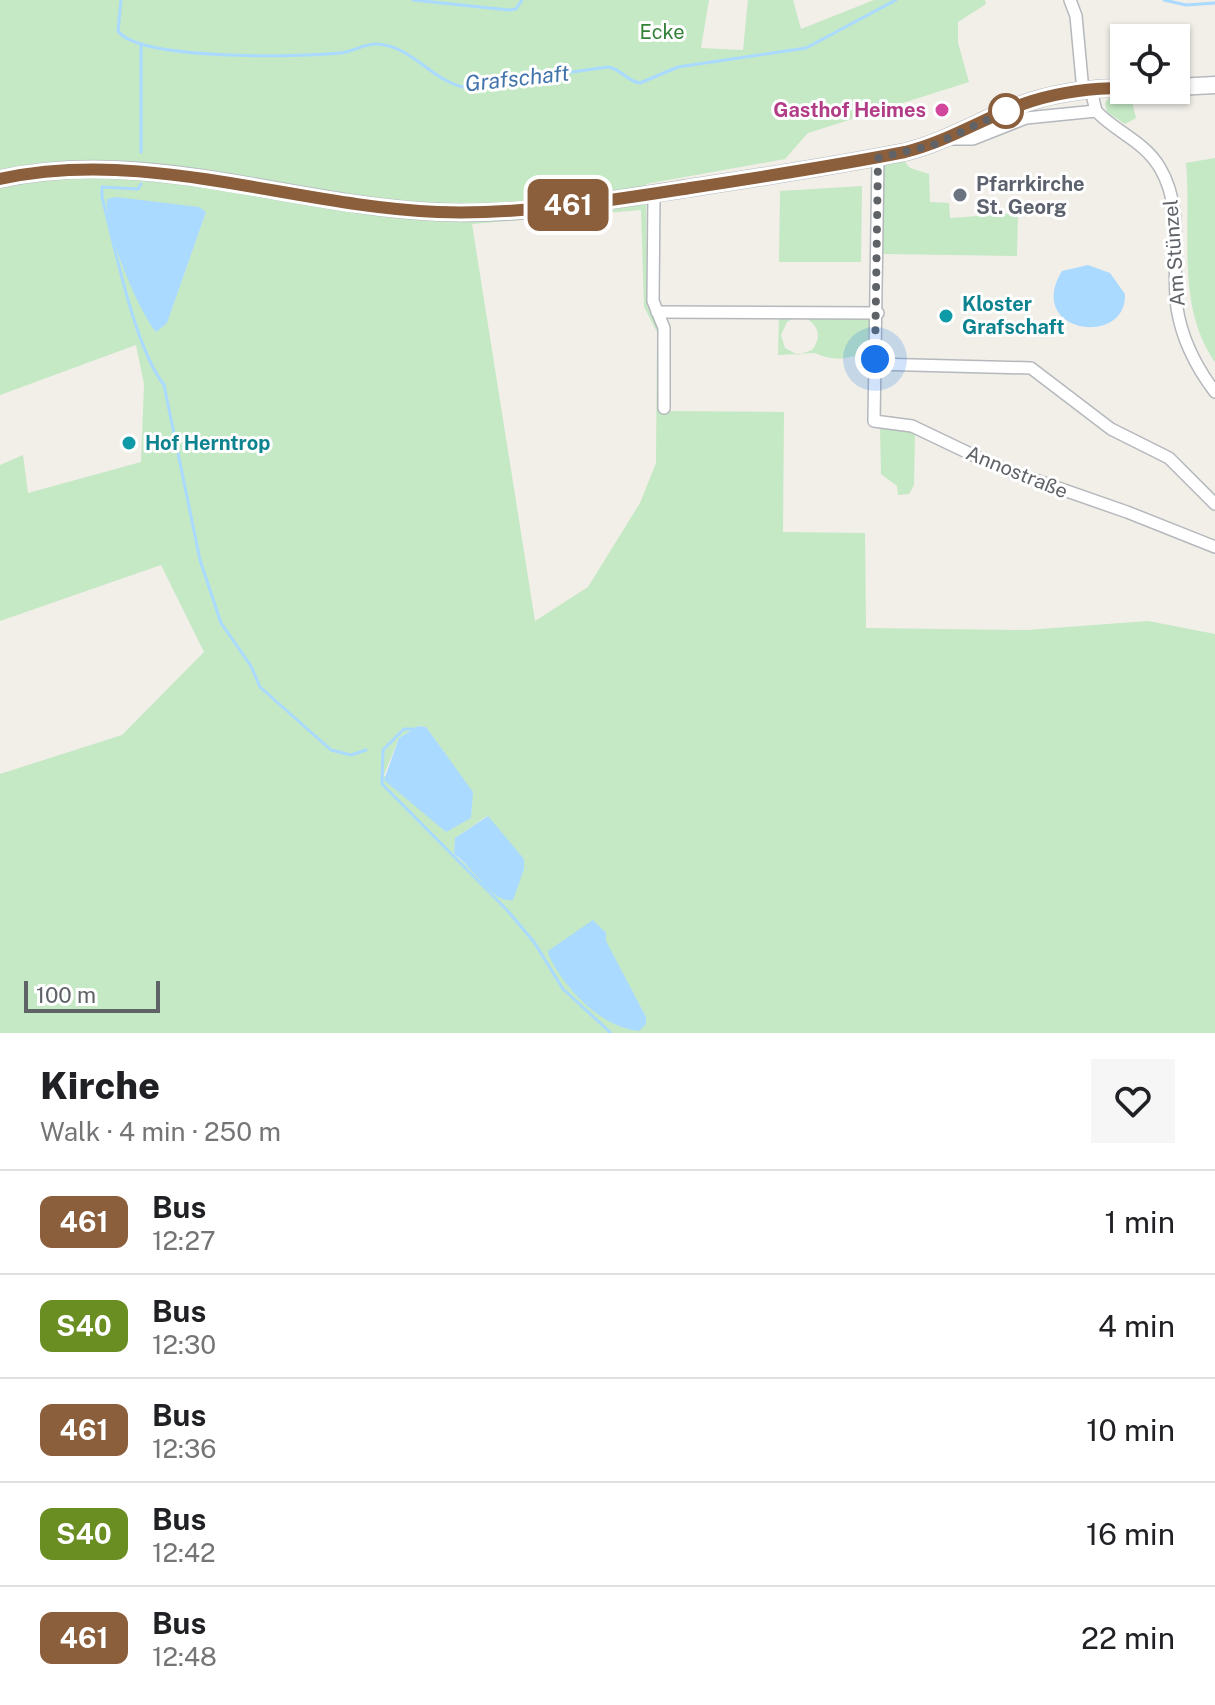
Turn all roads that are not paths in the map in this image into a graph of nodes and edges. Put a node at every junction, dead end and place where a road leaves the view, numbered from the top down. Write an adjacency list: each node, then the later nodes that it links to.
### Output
1 (1070, 0): 5 (street)
2 (1215, 85): 3 (street)
3 (1190, 86)
4 (1110, 89): 5 (street)
5 (1087, 90): 6 (street); 7 (street)
6 (1096, 111): 7 (street); 14 (street, Am Stünzel)
7 (947, 139): 8 (street)
8 (878, 158): 10 (street); 12 (street, Annostraße)
9 (0, 179): 10 (street)
10 (654, 194): 11 (street)
11 (657, 312): 12 (street); 15 (street)
12 (878, 313): 13 (street, Annostraße)
13 (874, 364): 16 (street); 17 (street, Annostraße)
14 (1215, 392)
15 (664, 408)
16 (1215, 504)
17 (1215, 547)

